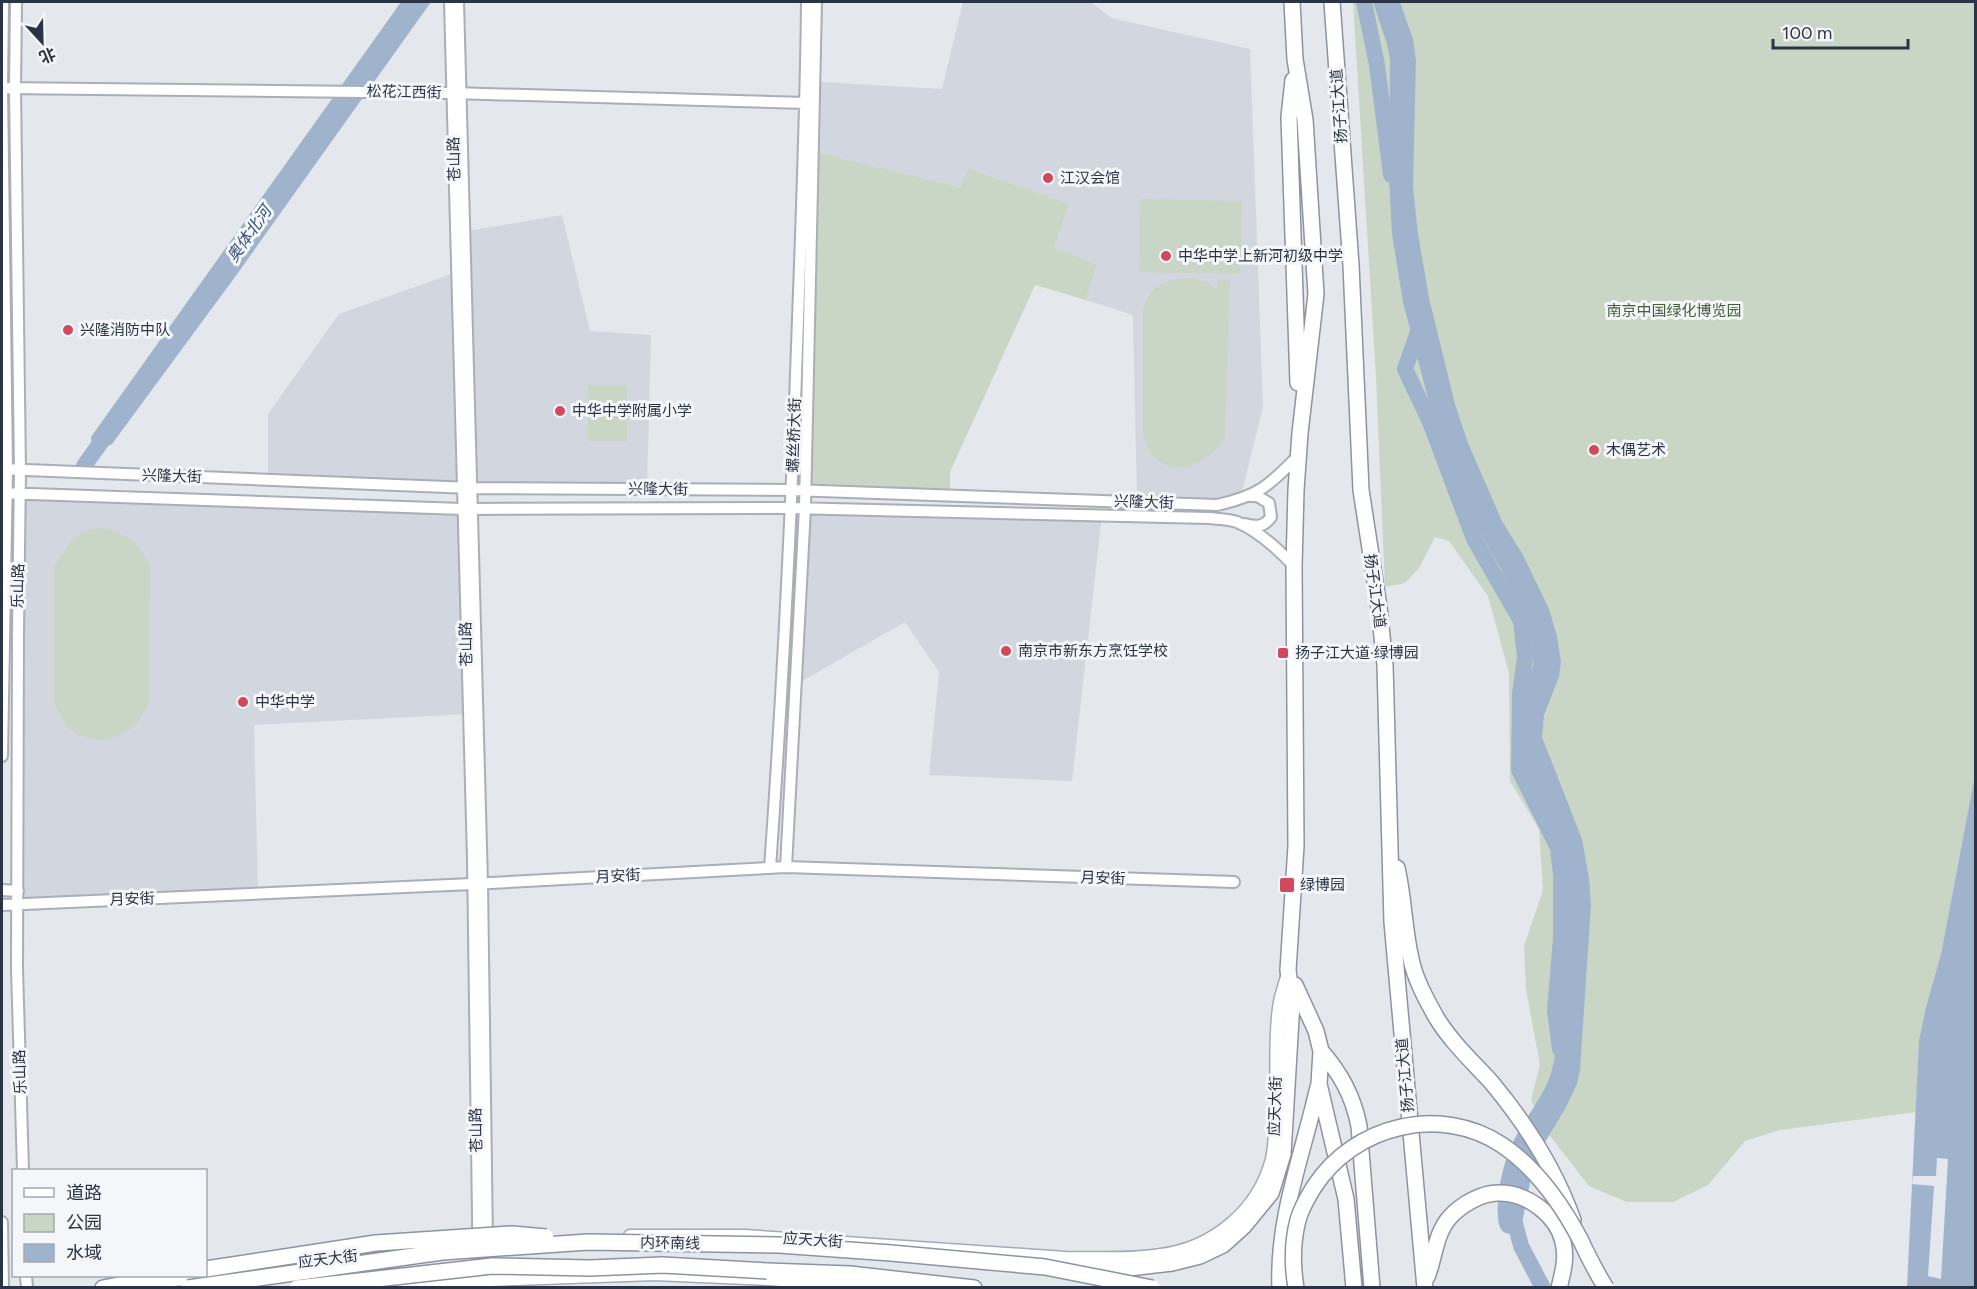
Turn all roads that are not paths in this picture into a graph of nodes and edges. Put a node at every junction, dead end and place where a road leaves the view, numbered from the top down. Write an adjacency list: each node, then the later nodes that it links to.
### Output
1 (3, 2): 9 (street, 乐山路)
2 (16, 2): 10 (street, 乐山路)
3 (450, 2): 11 (street, 苍山路)
4 (458, 2): 11 (street, 苍山路)
5 (807, 2): 12 (street, 螺丝桥大街)
6 (816, 2): 18 (street, 螺丝桥大街)
7 (1292, 2): 13 (highway)
8 (1332, 2): 28 (highway, 扬子江大道)
9 (2, 88): 10 (street, 松花江西街); 14 (street, 乐山路)
10 (15, 88): 11 (street, 松花江西街); 15 (street, 乐山路)
11 (457, 93): 12 (street, 松花江西街); 16 (street, 苍山路)
12 (806, 103): 17 (street, 螺丝桥大街)
13 (1298, 456): 21 (street, 兴隆大街); 26 (highway)
14 (4, 470): 15 (street, 兴隆大街); 19 (street, 乐山路)
15 (20, 471): 16 (street, 兴隆大街); 20 (street, 乐山路)
16 (467, 487): 17 (street, 兴隆大街); 24 (street, 苍山路)
17 (792, 490): 18 (street, 兴隆大街); 22 (street, 螺丝桥大街)
18 (806, 491): 21 (street, 兴隆大街); 23 (street, 螺丝桥大街)
19 (4, 493): 20 (street, 兴隆大街); 27 (street, 乐山路)
20 (19, 495): 24 (street, 兴隆大街); 34 (street, 乐山路)
21 (1248, 496): 25 (street)
22 (791, 508): 23 (street, 兴隆大街); 24 (street, 兴隆大街); 30 (street, 螺丝桥大街)
23 (805, 508): 25 (street, 兴隆大街); 29 (street, 螺丝桥大街)
24 (467, 509): 32 (street, 苍山路)
25 (1236, 522): 26 (street, 兴隆大街)
26 (1294, 566): 37 (highway)
27 (2, 756)
28 (1389, 834): 42 (highway, bridge); 52 (highway, 扬子江大道)
29 (786, 867): 30 (street, 月安街); 31 (street, 月安街)
30 (770, 868): 32 (street, 月安街)
31 (1234, 882)
32 (477, 884): 35 (street, 月安街); 43 (street, 苍山路)
33 (2, 890): 34 (street)
34 (18, 891): 35 (street, 乐山路)
35 (17, 903): 36 (street, 月安街); 40 (street, 乐山路)
36 (2, 905)
37 (1288, 970): 38 (highway); 43 (main road, 应天大街); 45 (highway, bridge)
38 (1321, 1051): 39 (highway); 65 (highway)
39 (1319, 1084): 62 (highway); 64 (highway)
40 (23, 1169)
41 (2, 1222): 53 (street)
42 (1579, 1237): 63 (highway, bridge); 67 (highway, bridge)
43 (482, 1241): 48 (main road, 应天大街); 51 (street, 苍山路)
44 (588, 1242): 45 (highway, 内环南线, bridge); 47 (highway, bridge); 56 (highway, 内环南线, bridge)
45 (1045, 1267): 61 (highway, 内环南线, bridge)
46 (590, 1268): 57 (highway, 内环南线, bridge); 58 (highway, bridge); 60 (highway, 内环南线, bridge)
47 (207, 1269)
48 (207, 1275)
49 (156, 1277): 54 (highway)
50 (193, 1277): 55 (main road, 应天大街)
51 (482, 1283): 58 (main road); 59 (main road)
52 (1425, 1285): 66 (highway)
53 (3, 1287)
54 (103, 1287)
55 (121, 1287)
56 (188, 1287)
57 (297, 1287)
58 (384, 1287)
59 (884, 1287)
60 (974, 1287)
61 (1152, 1287)
62 (1280, 1287)
63 (1296, 1287)
64 (1354, 1287)
65 (1372, 1287)
66 (1559, 1287)
67 (1606, 1287)

